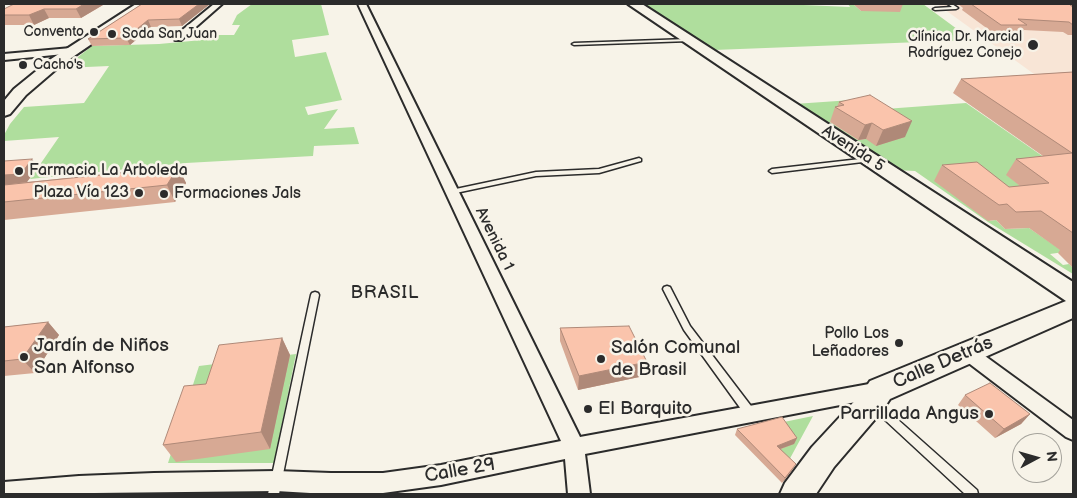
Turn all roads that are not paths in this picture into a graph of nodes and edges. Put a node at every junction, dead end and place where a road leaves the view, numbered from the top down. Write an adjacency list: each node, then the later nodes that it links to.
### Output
1 (144, 4): 10 (street)
2 (218, 4): 7 (street)
3 (362, 4): 16 (street, Avenida 1)
4 (634, 4): 8 (street, Avenida 5)
5 (950, 4): 6 (lane)
6 (935, 9)
7 (178, 38)
8 (688, 40): 9 (lane); 14 (street, Avenida 5)
9 (574, 44)
10 (71, 51): 11 (street); 12 (street)
11 (4, 57)
12 (4, 111)
13 (639, 160): 16 (lane)
14 (871, 160): 15 (lane); 18 (street, Avenida 5)
15 (772, 171)
16 (451, 192): 25 (street, Avenida 1)
17 (667, 289): 23 (lane)
18 (1073, 294)
19 (314, 295): 26 (lane)
20 (1073, 308): 21 (street, Calle Detrás)
21 (968, 353): 22 (street, Calle Detrás); 24 (street)
22 (876, 396): 23 (street, Calle 29); 29 (street, Calle Detrás); 30 (lane)
23 (750, 413): 25 (street, Calle 29)
24 (1073, 431)
25 (574, 448): 26 (street, Calle 29); 28 (street, Avenida 1)
26 (275, 488): 27 (street, Calle 29)
27 (4, 493)
28 (579, 494)
29 (797, 494)
30 (973, 494)

